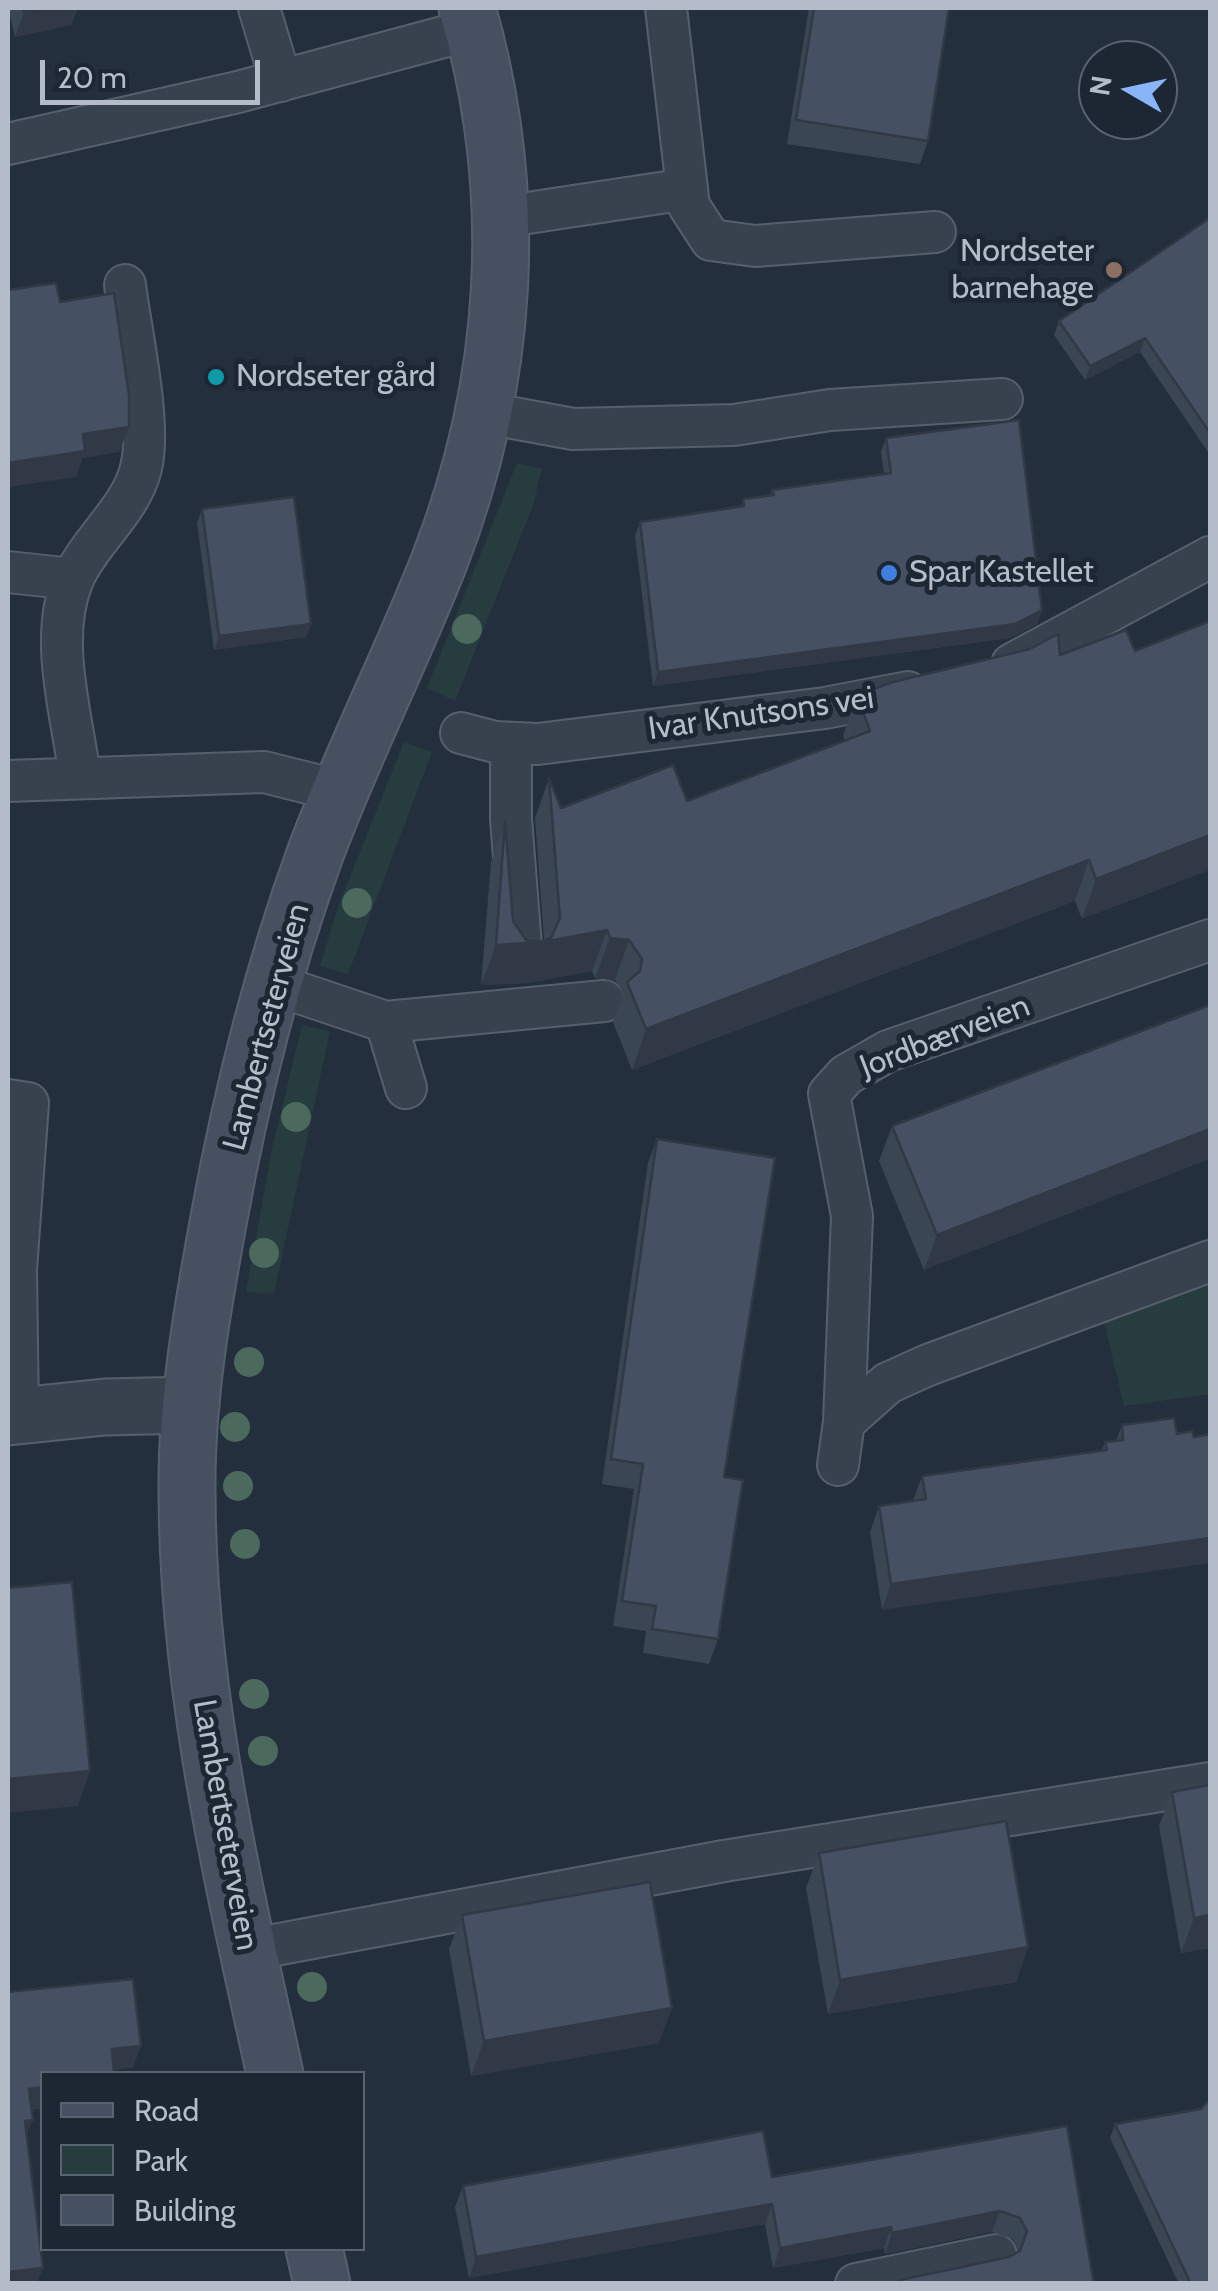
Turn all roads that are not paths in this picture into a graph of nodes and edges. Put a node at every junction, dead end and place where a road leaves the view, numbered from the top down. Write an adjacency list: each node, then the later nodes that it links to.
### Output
1 (259, 8): 4 (lane)
2 (666, 8): 6 (lane)
3 (470, 18): 4 (lane); 7 (main road, Lambertseterveien)
4 (281, 81): 5 (lane)
5 (8, 144)
6 (687, 188): 7 (lane); 8 (lane)
7 (501, 217): 11 (main road, Lambertseterveien)
8 (935, 232)
9 (125, 285): 14 (lane)
10 (1002, 399): 11 (lane)
11 (486, 413): 19 (main road, Lambertseterveien)
12 (1210, 557): 16 (lane, Ivar Knutsons vei)
13 (8, 572): 14 (lane)
14 (73, 579): 17 (lane)
15 (462, 733): 16 (lane, Ivar Knutsons vei)
16 (512, 744): 21 (lane)
17 (80, 777): 18 (lane); 19 (lane)
18 (8, 781)
19 (340, 791): 22 (main road, Lambertseterveien)
20 (1210, 940): 30 (lane, Jordbærveien)
21 (522, 958)
22 (274, 984): 24 (lane); 28 (main road, Lambertseterveien)
23 (604, 1002): 24 (lane)
24 (386, 1022): 25 (lane)
25 (406, 1088)
26 (8, 1100): 29 (lane)
27 (1210, 1261): 30 (lane)
28 (191, 1405): 29 (street); 33 (main road, Lambertseterveien)
29 (13, 1417)
30 (844, 1422): 31 (lane, Jordbærveien)
31 (838, 1464)
32 (1210, 1784): 33 (lane)
33 (248, 1950): 34 (main road, Lambertseterveien)
34 (274, 2071)
35 (315, 2251): 37 (main road)
36 (996, 2255): 38 (lane)
37 (322, 2284)
38 (856, 2284)

